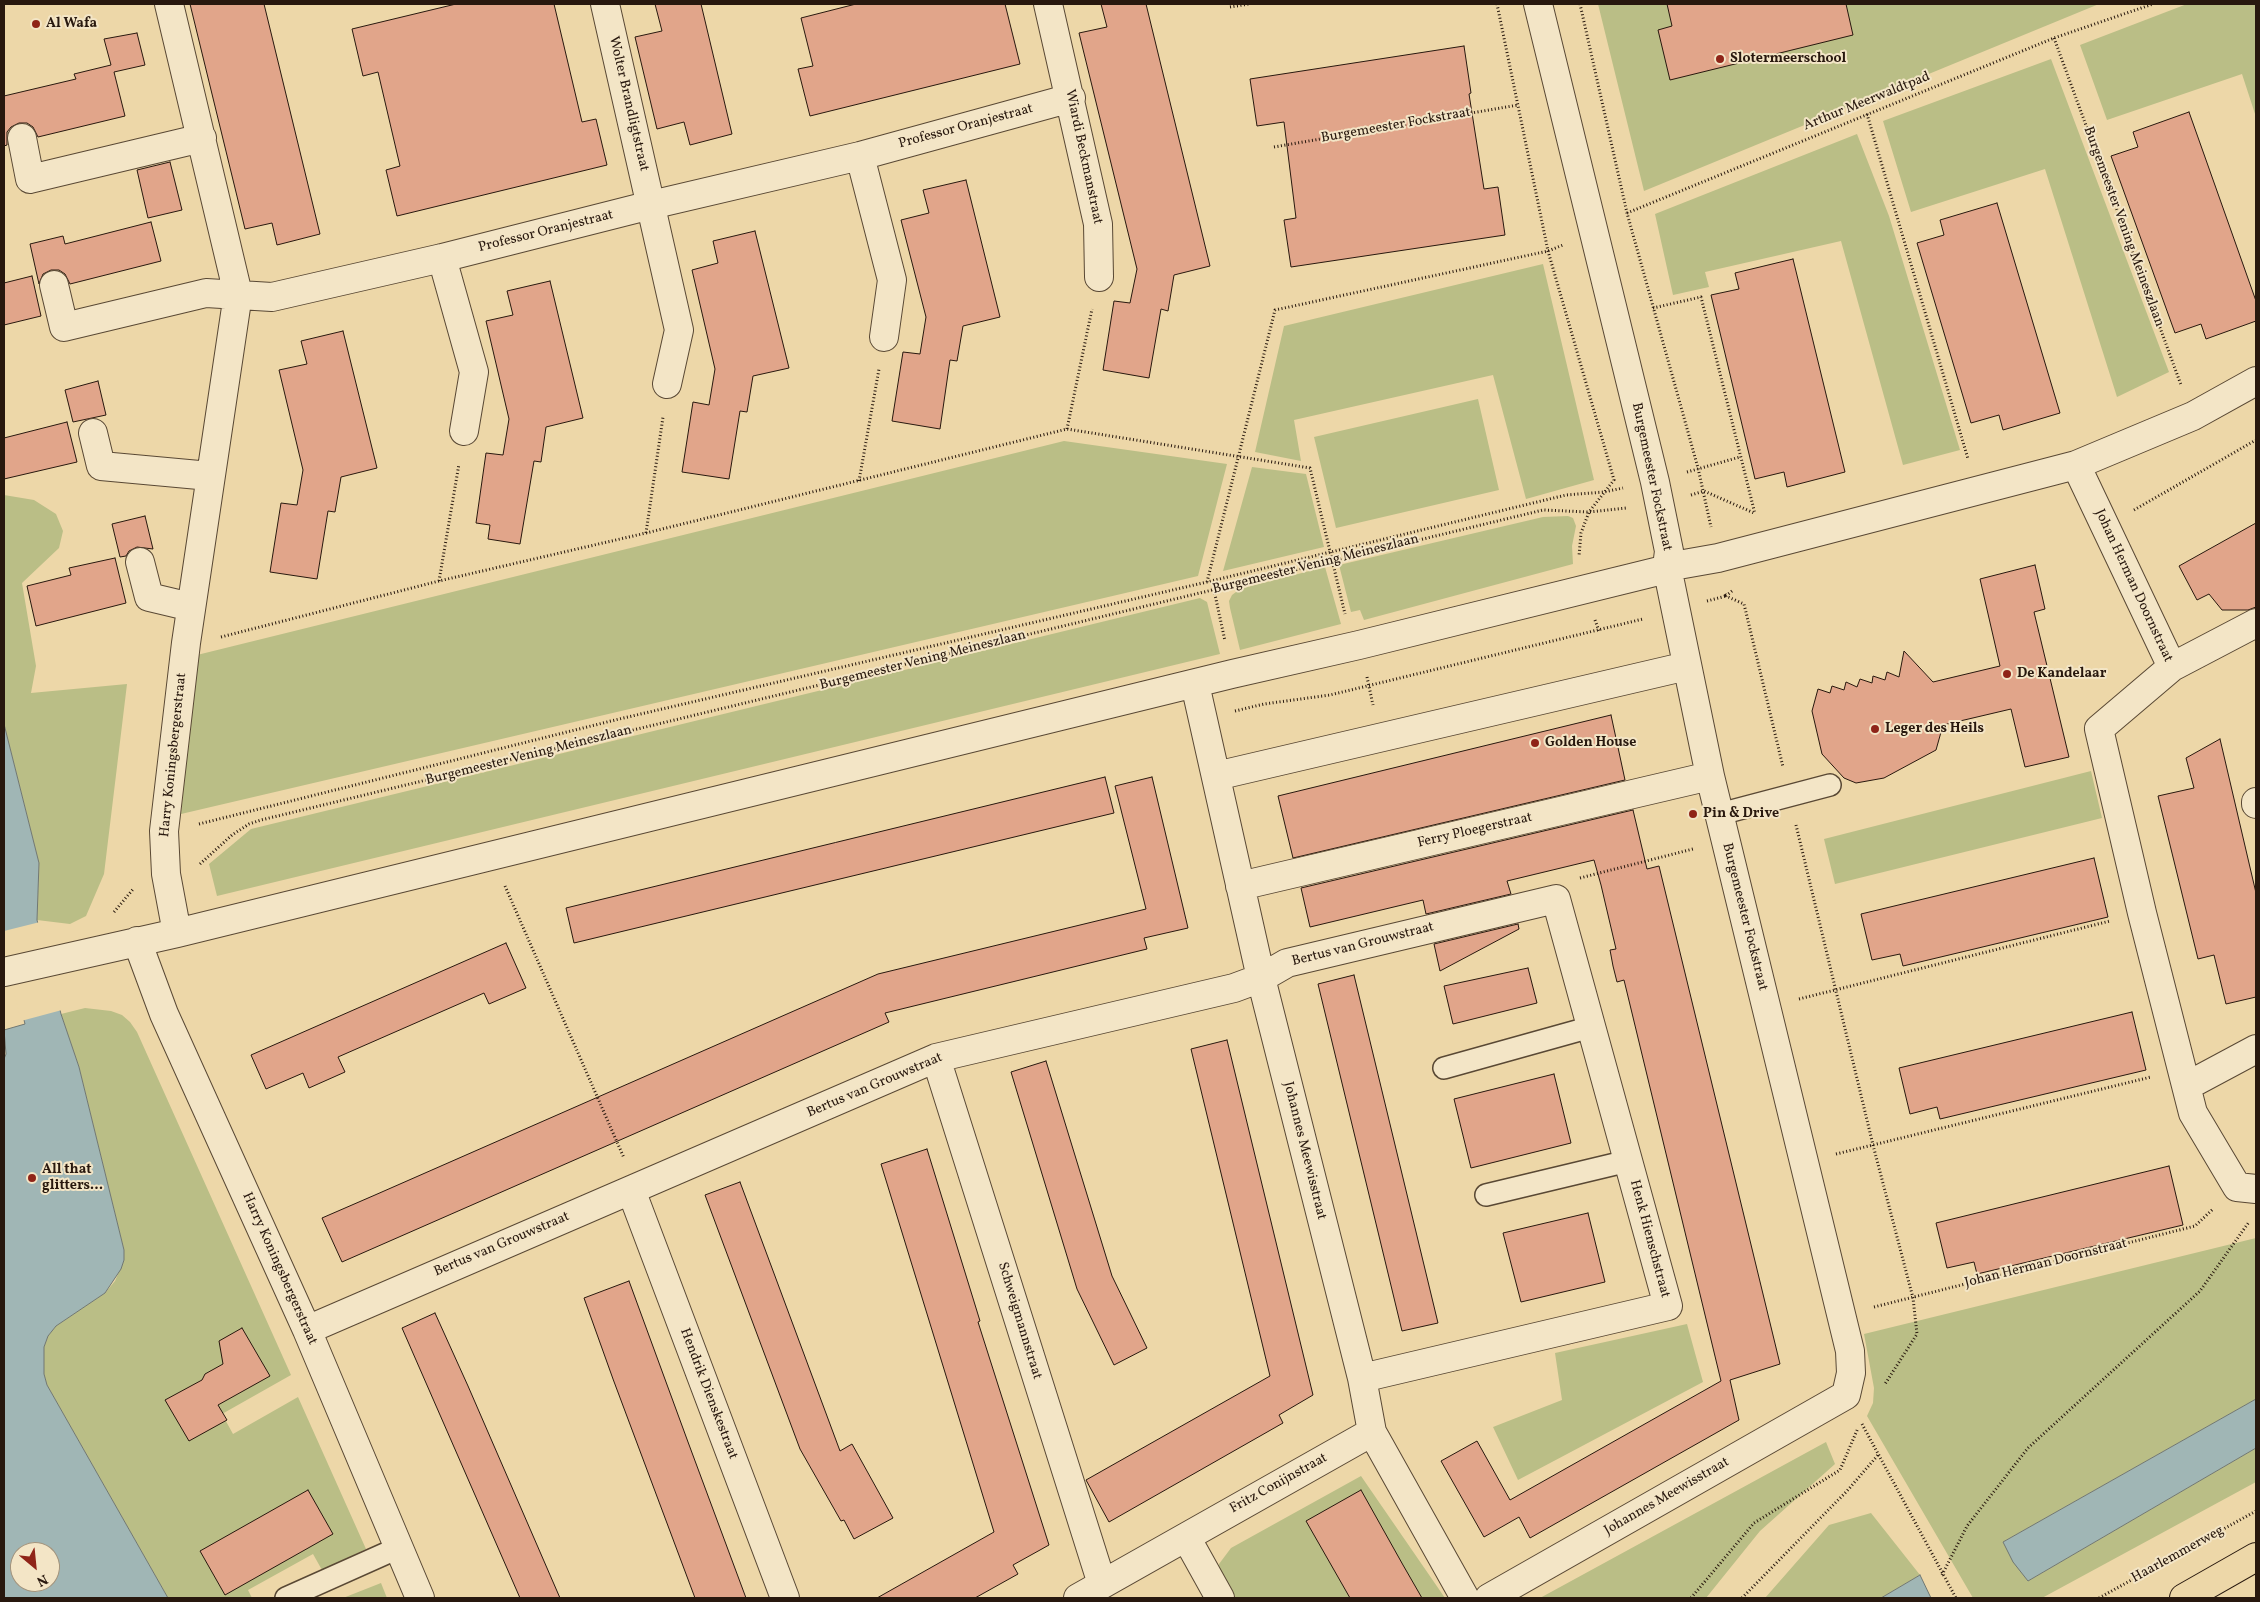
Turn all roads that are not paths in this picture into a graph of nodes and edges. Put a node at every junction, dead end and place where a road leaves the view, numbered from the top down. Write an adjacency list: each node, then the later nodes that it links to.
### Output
1 (169, 4): 7 (street, Harry Koningsbergerstraat)
2 (605, 4): 9 (street, Wolter Brandligtstraat)
3 (1048, 4): 5 (street, Wiardi Beckmanstraat)
4 (1538, 4): 22 (street, Burgemeester Fockstraat)
5 (1071, 98): 8 (street, Professor Oranjestraat); 11 (street, Wiardi Beckmanstraat)
6 (22, 138): 7 (street)
7 (202, 138): 13 (street, Harry Koningsbergerstraat)
8 (860, 156): 9 (street, Professor Oranjestraat); 14 (street)
9 (651, 205): 10 (street, Professor Oranjestraat); 16 (street)
10 (442, 258): 13 (street, Professor Oranjestraat); 17 (street)
11 (1099, 277)
12 (54, 284): 13 (street)
13 (238, 294): 20 (street, Harry Koningsbergerstraat)
14 (884, 337)
15 (2256, 381): 19 (street)
16 (668, 384)
17 (464, 431)
18 (93, 433): 20 (street)
19 (2076, 465): 22 (street); 26 (street, Johan Herman Doornstraat)
20 (210, 476): 23 (street, Harry Koningsbergerstraat)
21 (140, 562): 23 (street)
22 (1668, 567): 25 (street, Burgemeester Fockstraat); 27 (street)
23 (191, 607): 34 (street, Harry Koningsbergerstraat)
24 (2256, 623): 26 (street)
25 (1688, 666): 28 (street); 29 (street, Burgemeester Fockstraat)
26 (2172, 668): 42 (street, Johan Herman Doornstraat)
27 (1195, 684): 28 (street, Johannes Meewisstraat); 34 (street)
28 (1216, 776): 32 (street, Johannes Meewisstraat)
29 (1710, 776): 31 (street, Burgemeester Fockstraat); 32 (street, Ferry Ploegerstraat)
30 (1830, 786): 31 (lane)
31 (1720, 814): 49 (street, Burgemeester Fockstraat)
32 (1240, 886): 37 (street, Johannes Meewisstraat)
33 (1556, 899): 37 (street, Bertus van Grouwstraat); 38 (street, Henk Hienschstraat)
34 (177, 932): 35 (street)
35 (138, 941): 36 (street); 47 (street, Harry Koningsbergerstraat)
36 (4, 972)
37 (1261, 978): 40 (street, Bertus van Grouwstraat); 48 (street, Johannes Meewisstraat)
38 (1591, 1027): 41 (lane); 43 (street, Henk Hienschstraat)
39 (2256, 1049): 42 (street)
40 (936, 1058): 44 (street, Bertus van Grouwstraat); 54 (street, Schweigmannstraat)
41 (1444, 1068)
42 (2185, 1078): 46 (street, Johan Herman Doornstraat)
43 (1628, 1161): 45 (lane); 48 (street, Henk Hienschstraat)
44 (630, 1190): 47 (street, Bertus van Grouwstraat); 57 (street, Hendrik Dienskestraat)
45 (1486, 1195)
46 (2249, 1197)
47 (307, 1330): 52 (street, Harry Koningsbergerstraat)
48 (1362, 1378): 50 (street, Johannes Meewisstraat)
49 (1846, 1395): 61 (street, Johannes Meewisstraat)
50 (1372, 1432): 51 (street, Fritz Conijnstraat); 60 (street, Johannes Meewisstraat)
51 (1186, 1537): 54 (street, Fritz Conijnstraat); 59 (street)
52 (398, 1548): 55 (lane); 56 (street, Harry Koningsbergerstraat)
53 (2256, 1557): 62 (main road)
54 (1102, 1584): 58 (street, Fritz Conijnstraat)
55 (286, 1598)
56 (420, 1598)
57 (785, 1598)
58 (1078, 1598)
59 (1220, 1598)
60 (1465, 1598)
61 (1489, 1598)
62 (2184, 1598)

